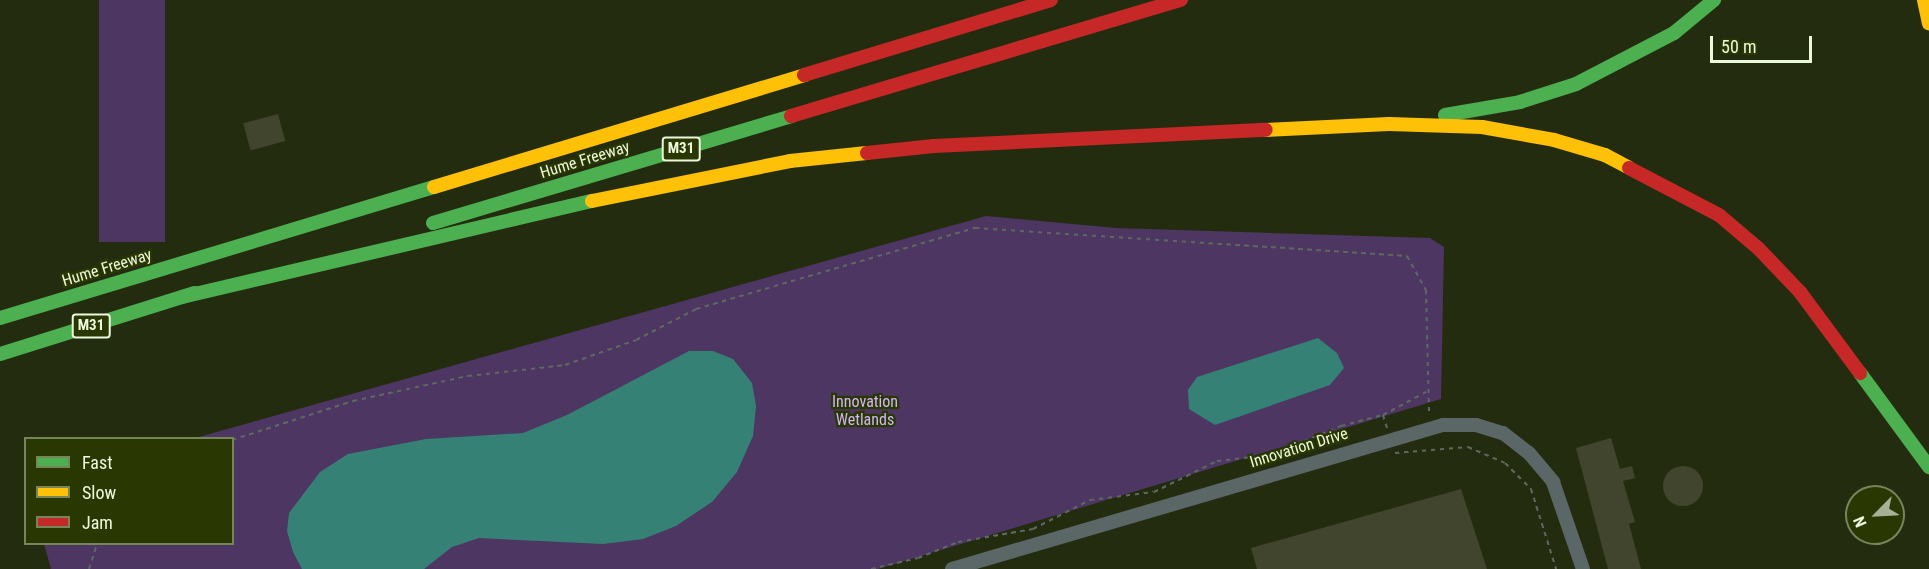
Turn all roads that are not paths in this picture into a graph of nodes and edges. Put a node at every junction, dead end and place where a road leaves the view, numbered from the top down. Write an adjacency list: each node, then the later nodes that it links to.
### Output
1 (1051, 0): 9 (main road, Hume Freeway / M31)
2 (1181, 0): 8 (main road, Hume Freeway / M31)
3 (1714, 0): 7 (main road)
4 (1926, 0): 5 (main road); 6 (main road)
5 (1929, 7)
6 (1929, 23)
7 (1389, 124): 8 (main road); 11 (main road)
8 (182, 297): 10 (main road, Hume Freeway / M31)
9 (0, 318)
10 (0, 354)
11 (1869, 386): 12 (main road); 13 (main road)
12 (1929, 458)
13 (1929, 467)
14 (952, 569): 15 (street, Innovation Drive)
15 (1583, 569)

